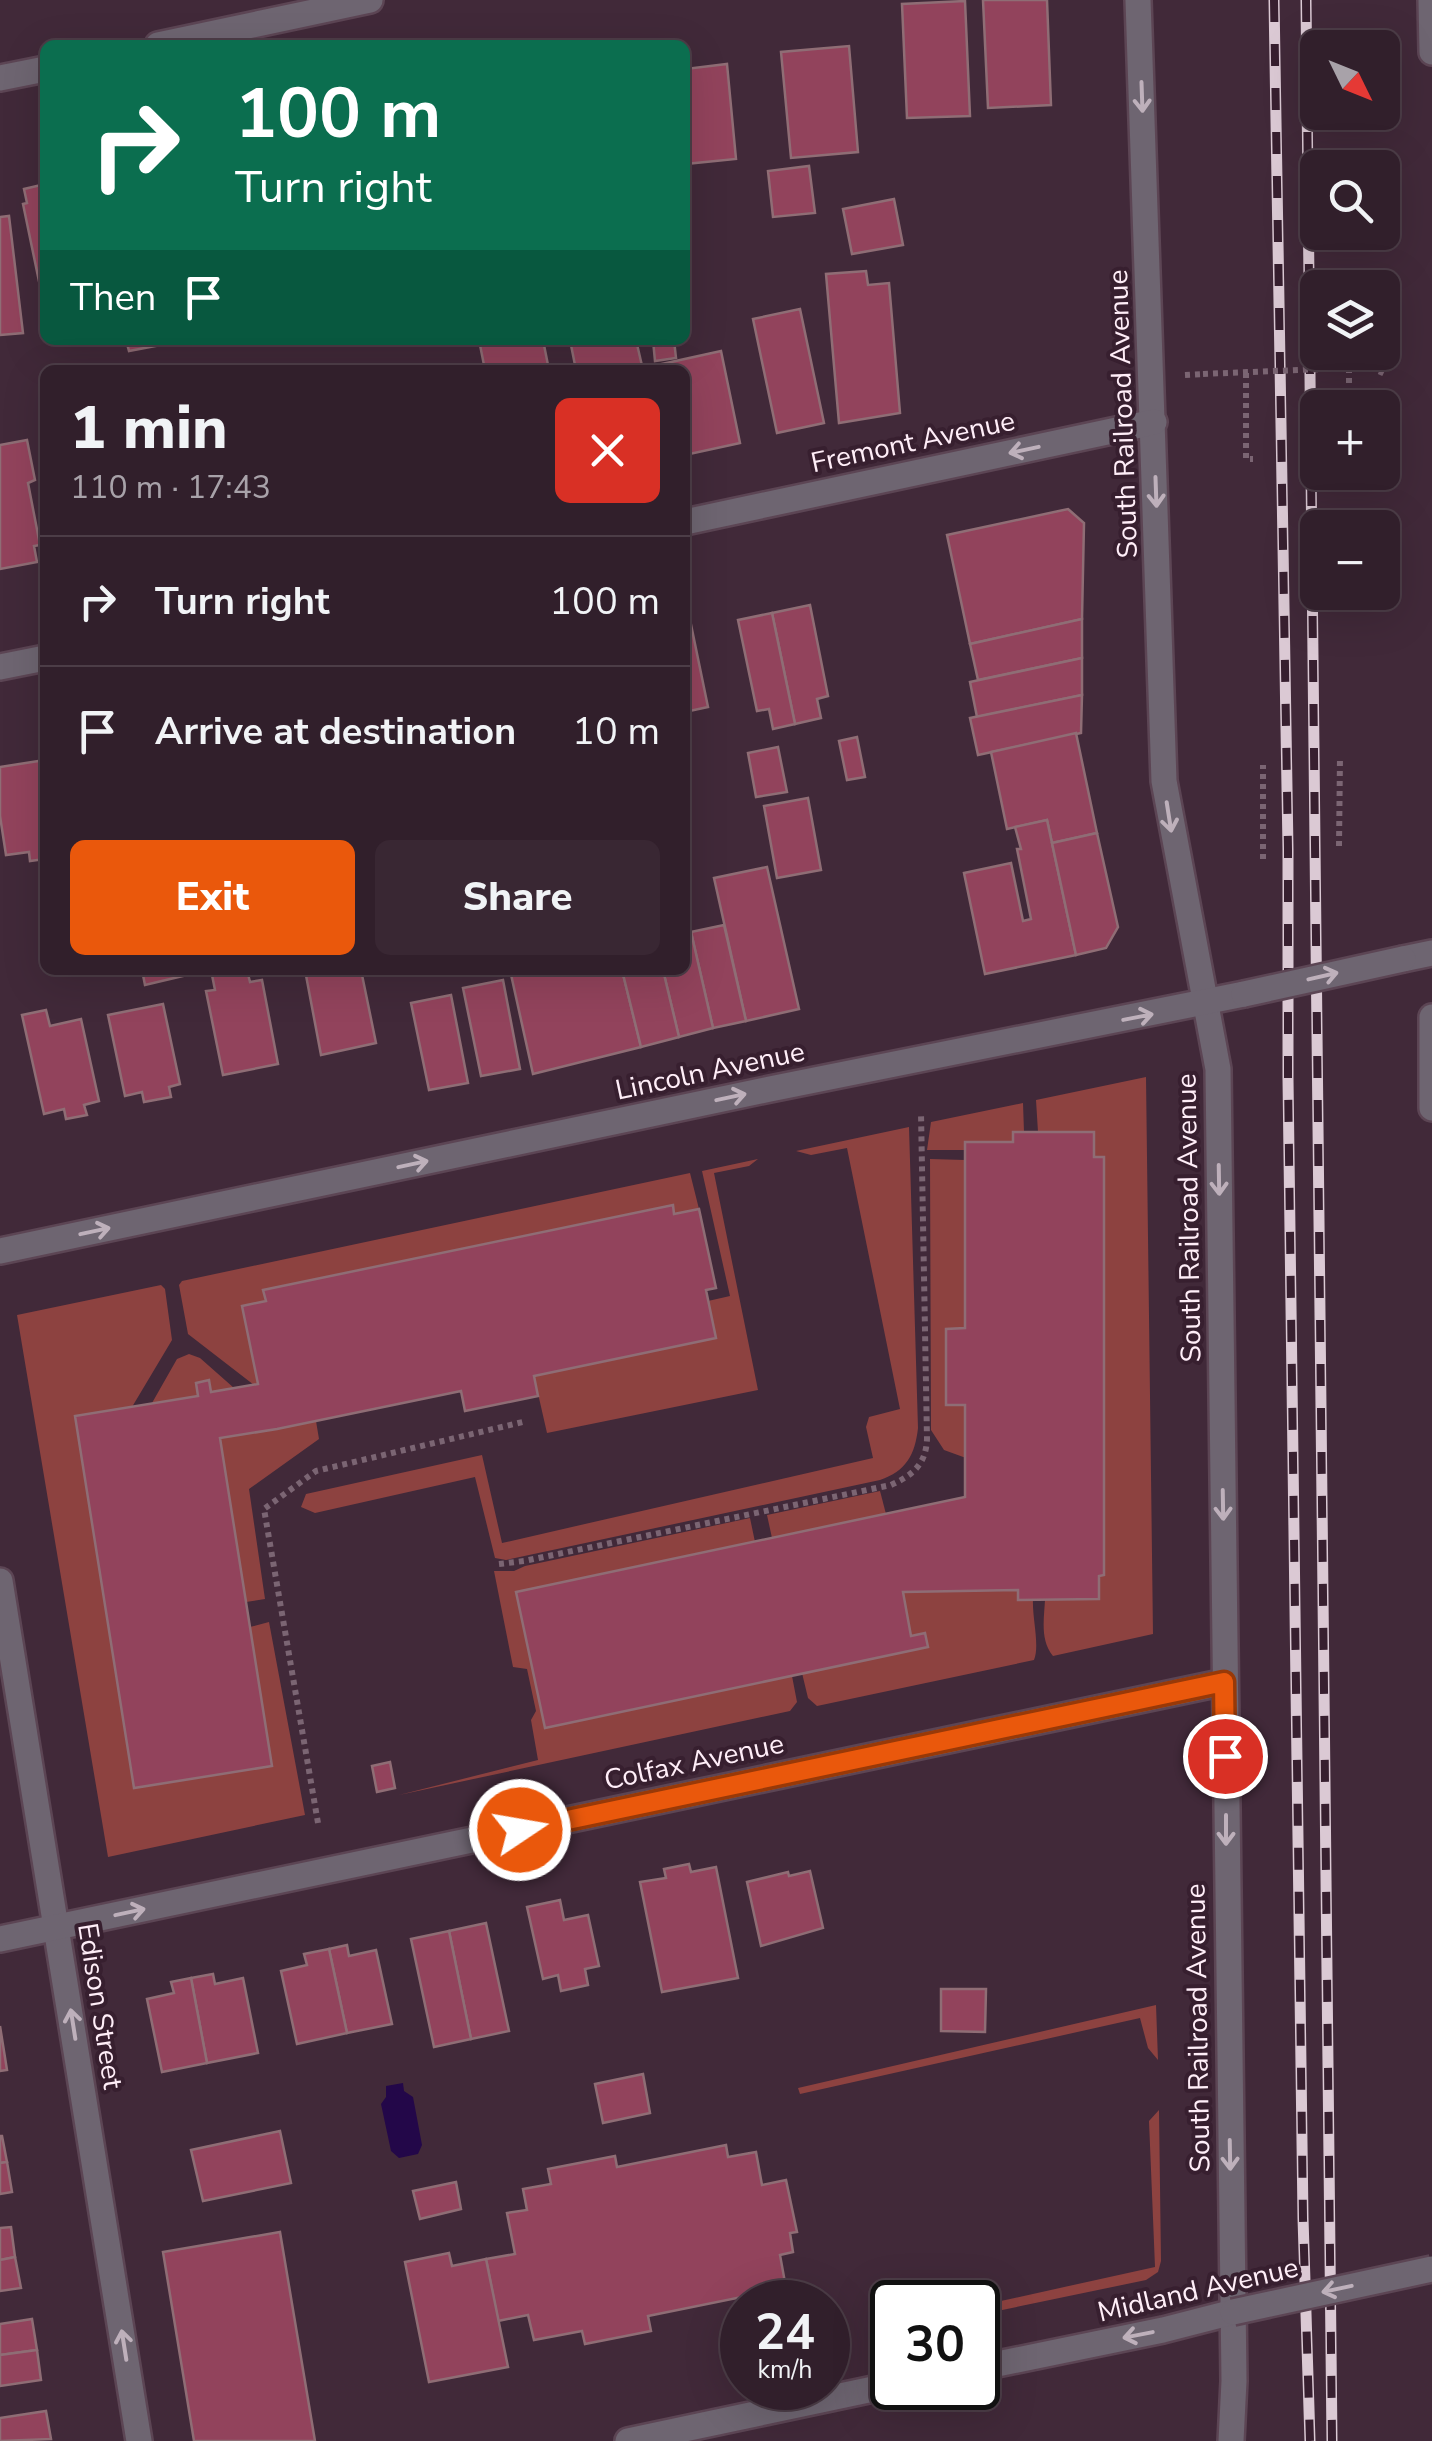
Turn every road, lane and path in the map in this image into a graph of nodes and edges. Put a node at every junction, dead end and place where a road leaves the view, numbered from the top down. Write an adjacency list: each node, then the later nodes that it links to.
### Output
1 (370, 0): 4 (street)
2 (1138, 0): 13 (street, South Railroad Avenue, one-way to 13)
3 (1432, 0): 5 (street)
4 (182, 40)
5 (1432, 52)
6 (40, 70): 7 (street)
7 (0, 78)
8 (1300, 370): 10 (path, bridge)
9 (1376, 370): 12 (path, bridge)
10 (1246, 372): 11 (path, bridge); 14 (path)
11 (1184, 375)
12 (1387, 375)
13 (1154, 422): 15 (street, Fremont Avenue, one-way to 15); 23 (street, South Railroad Avenue, one-way to 23)
14 (1253, 459)
15 (690, 521)
16 (40, 659): 17 (street)
17 (0, 667)
18 (1340, 757): 20 (path)
19 (1263, 765): 21 (path)
20 (1339, 846)
21 (1263, 859)
22 (1432, 952): 23 (street, Lincoln Avenue, one-way to 22, bridge)
23 (1206, 1002): 27 (street, Lincoln Avenue, one-way to 23); 31 (street, South Railroad Avenue, one-way to 31)
24 (1432, 1017): 25 (street)
25 (1432, 1108)
26 (921, 1113): 29 (path)
27 (0, 1252)
28 (528, 1421): 32 (path)
29 (498, 1564)
30 (0, 1581): 33 (street, Edison Street)
31 (1224, 1682): 33 (street, Colfax Avenue, one-way to 31); 36 (street, South Railroad Avenue, one-way to 36)
32 (318, 1824)
33 (58, 1928): 34 (street, Colfax Avenue); 39 (street, Edison Street, one-way to 33)
34 (0, 1939)
35 (1432, 2269): 36 (street, Midland Avenue, one-way to 36, bridge)
36 (1233, 2312): 37 (street, Midland Avenue, one-way to 37); 41 (street, South Railroad Avenue)
37 (1000, 2363)
38 (870, 2390): 40 (street)
39 (139, 2441)
40 (628, 2441)
41 (1231, 2441)

